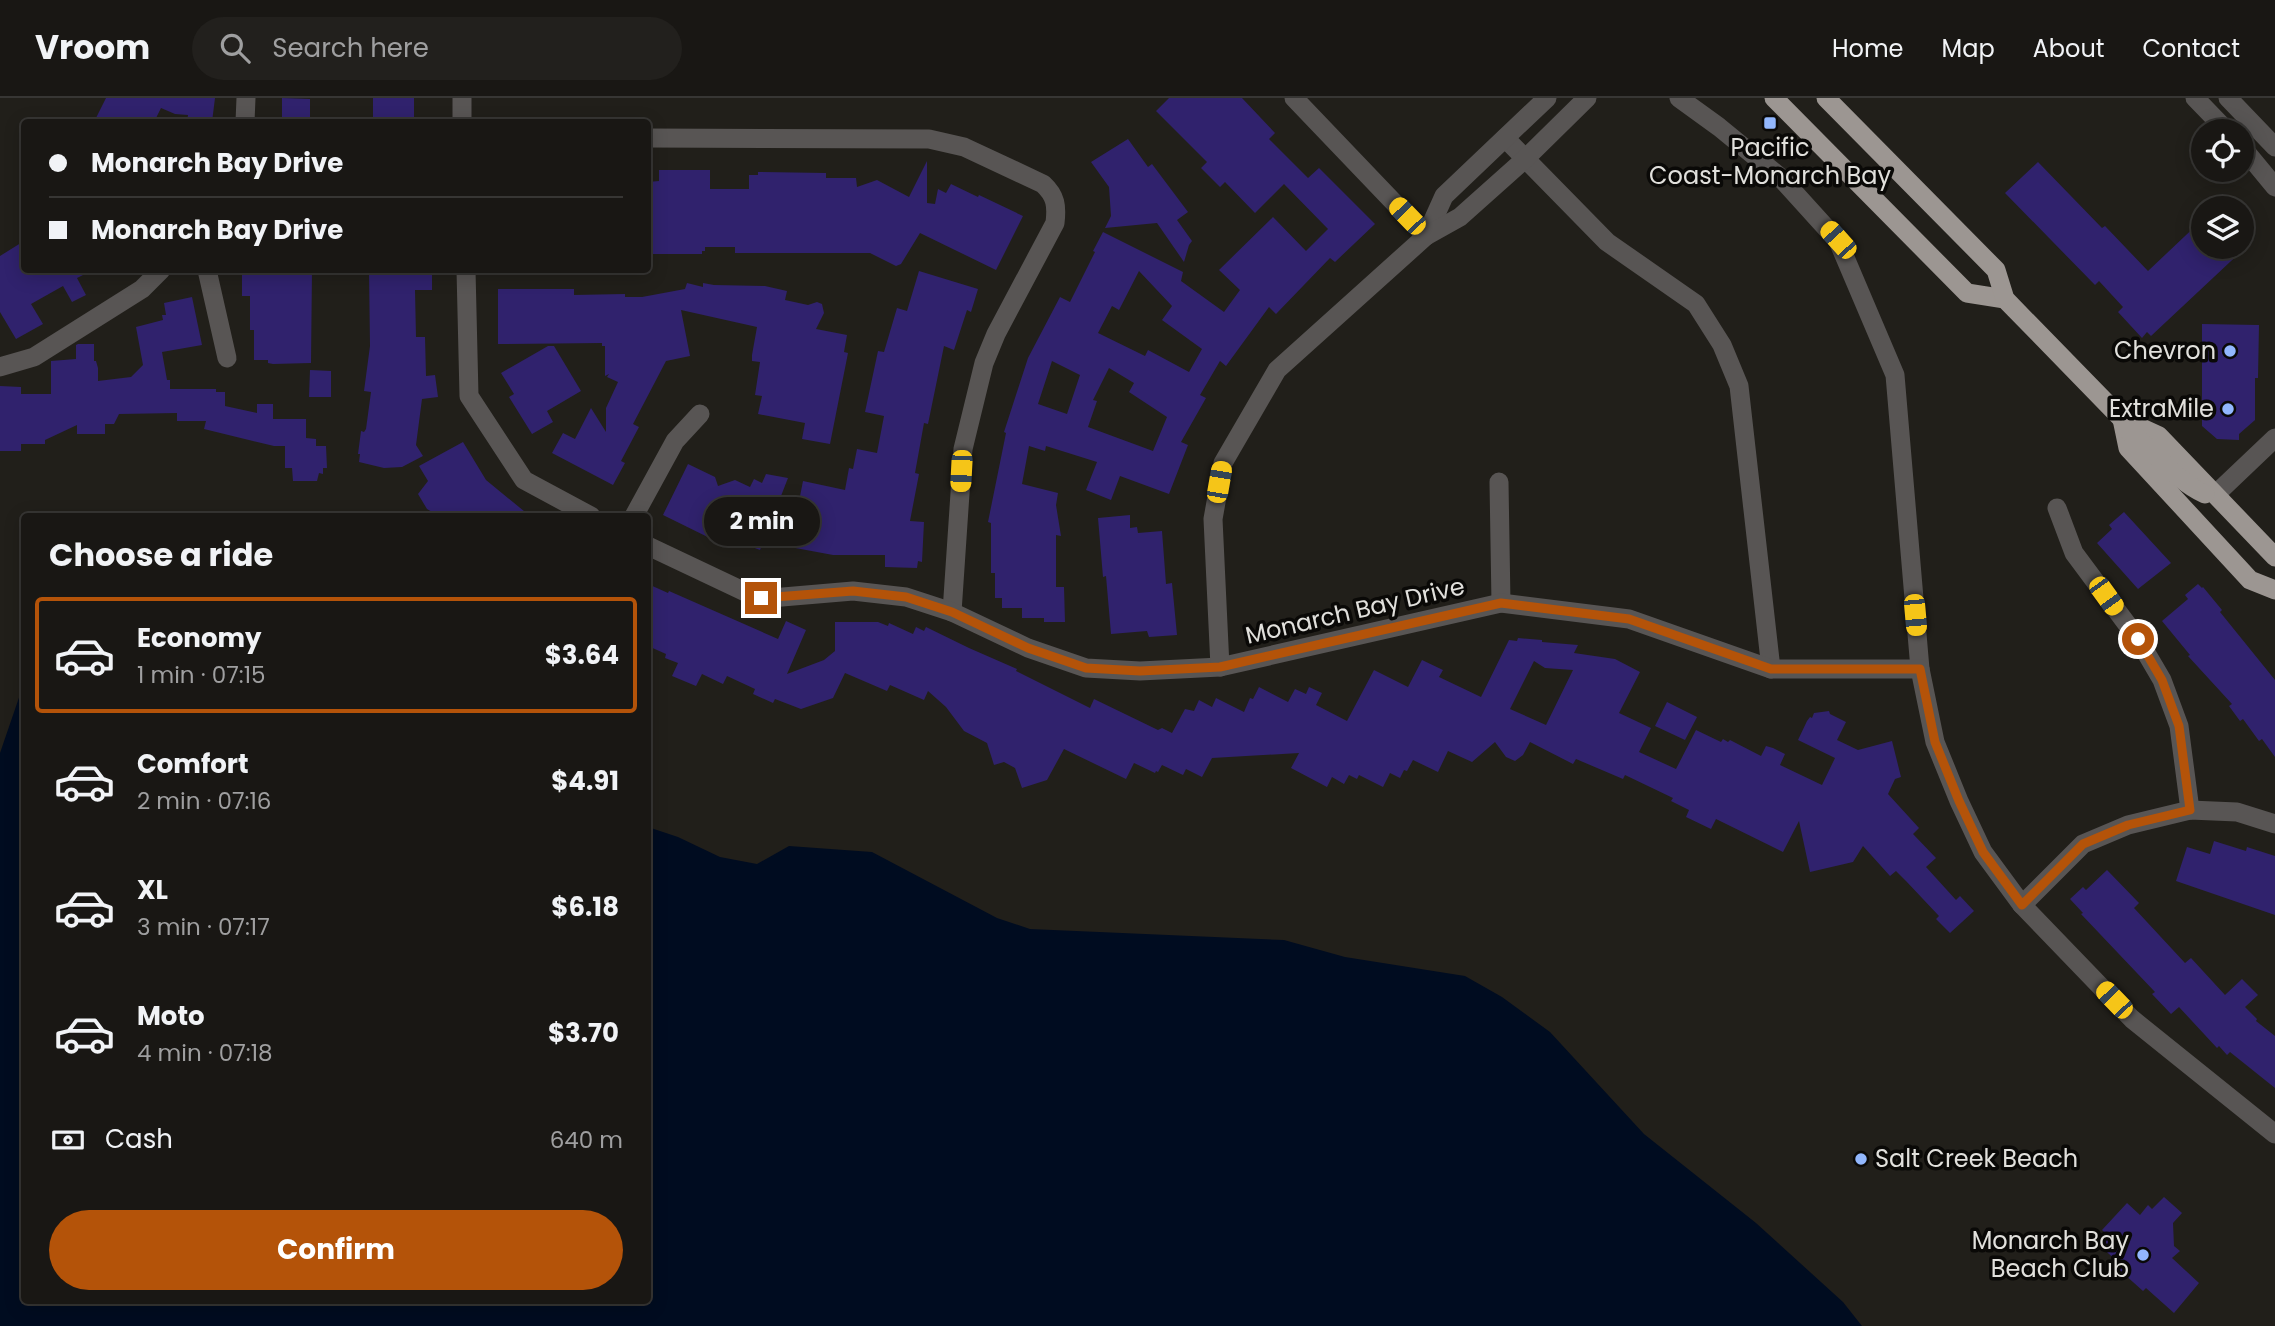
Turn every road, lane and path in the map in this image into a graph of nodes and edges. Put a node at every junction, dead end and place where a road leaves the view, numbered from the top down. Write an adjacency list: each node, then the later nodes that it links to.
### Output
1 (246, 98): 11 (street)
2 (462, 98): 12 (street)
3 (1294, 98): 20 (street)
4 (1547, 98): 15 (street, Monarch Bay Drive)
5 (1587, 98): 17 (street, Monarch Bay Drive)
6 (1679, 98): 43 (street)
7 (1774, 98): 24 (highway)
8 (1826, 98): 24 (highway)
9 (2195, 98): 13 (street)
10 (2228, 98): 16 (street)
11 (245, 119)
12 (462, 119)
13 (2215, 119)
14 (651, 138): 40 (street)
15 (1505, 138): 17 (street); 20 (street, Monarch Bay Drive)
16 (2275, 147)
17 (1525, 159): 20 (street, Monarch Bay Drive); 42 (street)
18 (2254, 162): 19 (street)
19 (2275, 187)
20 (1426, 236): 41 (street, Monarch Bay Drive)
21 (158, 273): 26 (street)
22 (207, 273): 25 (street)
23 (466, 273): 33 (street)
24 (2005, 299): 28 (highway)
25 (228, 358)
26 (0, 367)
27 (700, 414): 34 (street)
28 (2123, 424): 31 (highway); 38 (highway)
29 (2275, 438): 31 (street)
30 (1499, 482): 39 (street, Monarch Bay Drive)
31 (2216, 495): 36 (highway); 37 (highway)
32 (2057, 508): 44 (street)
33 (585, 513)
34 (636, 513)
35 (651, 546): 40 (street, Monarch Bay Drive)
36 (2275, 557)
37 (2275, 576)
38 (2275, 590)
39 (1501, 603): 41 (street, Monarch Bay Drive); 42 (street, Monarch Bay Drive)
40 (952, 612): 41 (street, Monarch Bay Drive)
41 (1220, 667)
42 (1771, 669): 43 (street, Monarch Bay Drive)
43 (1920, 669): 46 (street)
44 (2190, 810): 45 (street); 46 (street)
45 (2275, 824)
46 (2022, 905): 47 (street)
47 (2275, 1134)

